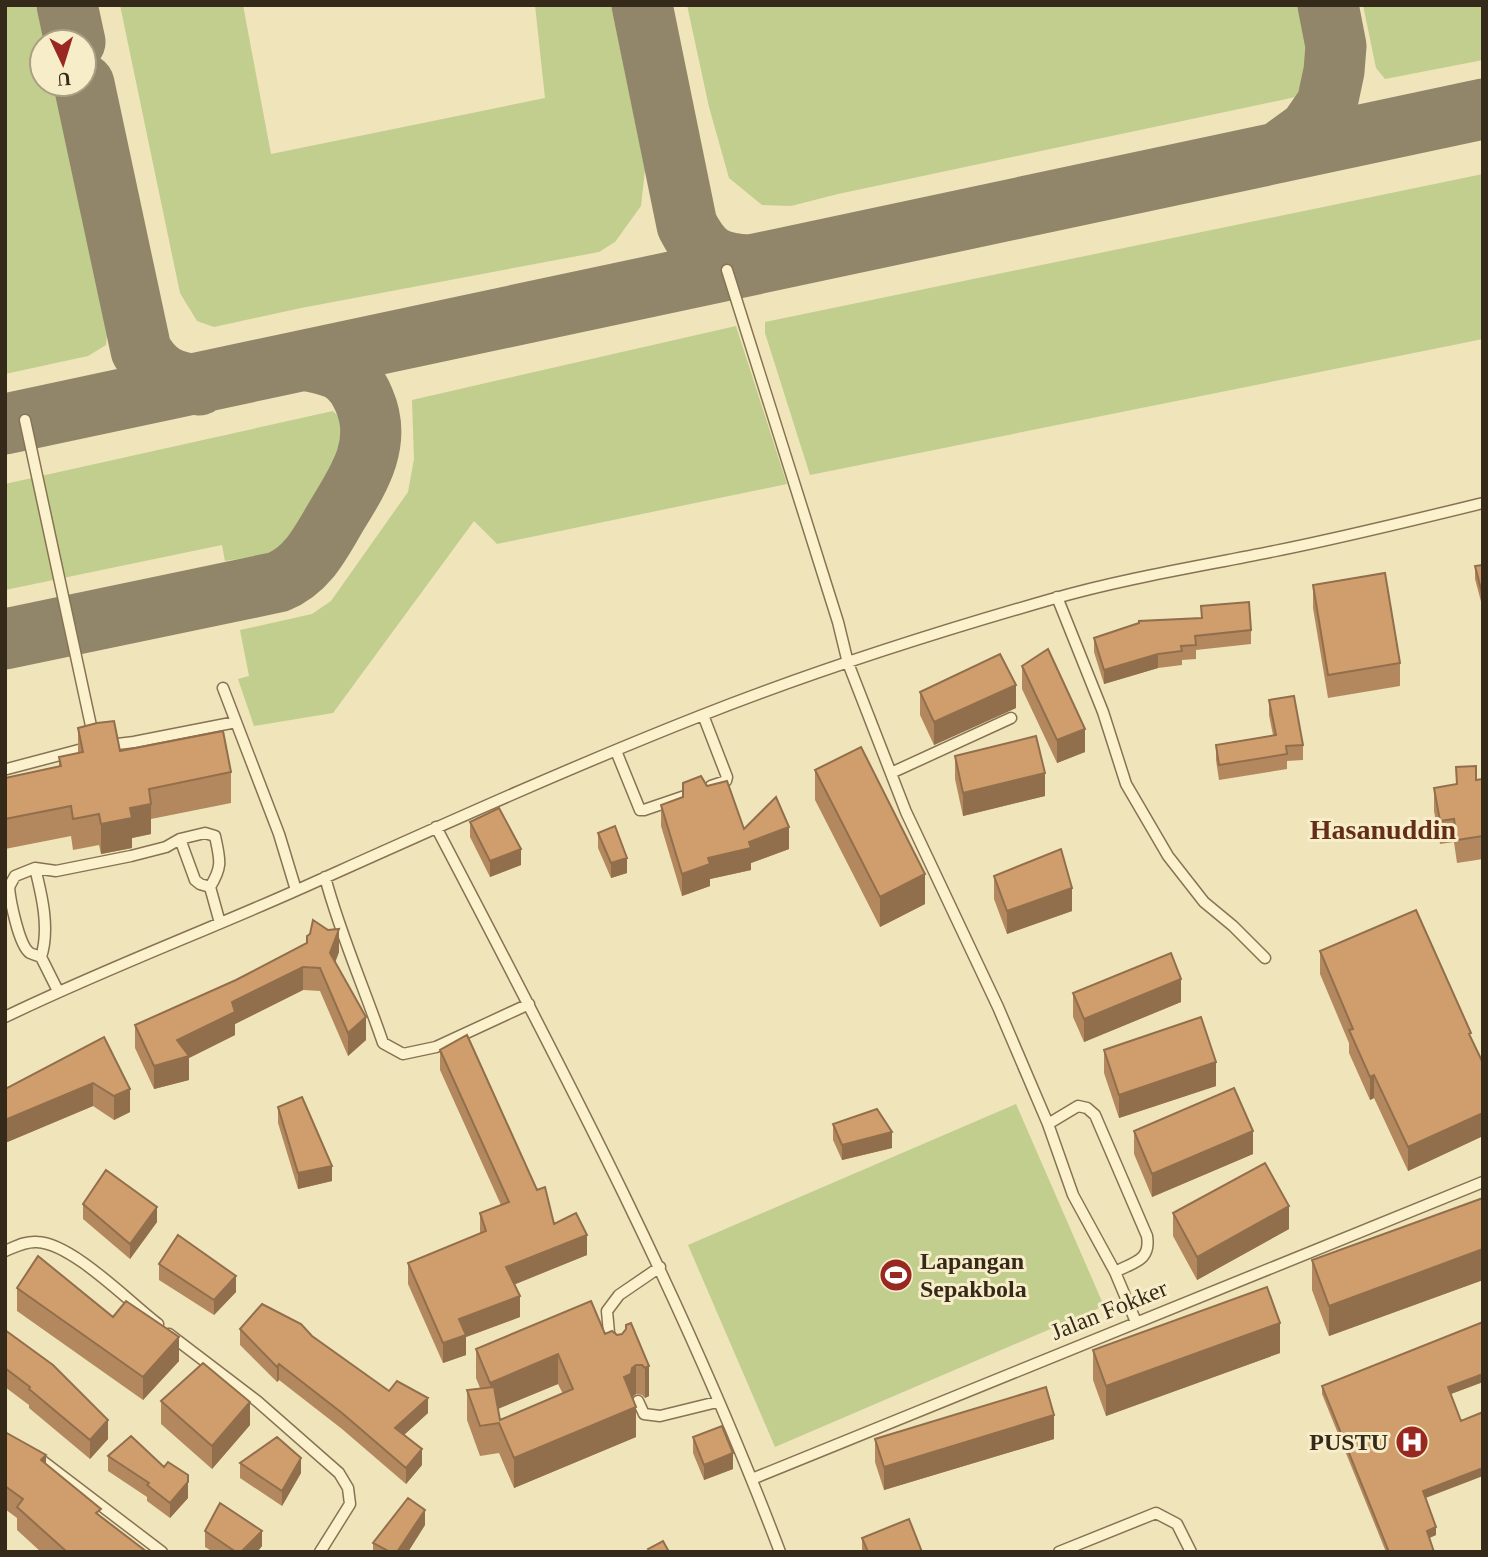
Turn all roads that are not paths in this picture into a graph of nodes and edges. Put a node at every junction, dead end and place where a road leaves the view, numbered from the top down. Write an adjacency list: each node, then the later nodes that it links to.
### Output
1 (727, 270): 5 (lane)
2 (25, 420): 10 (lane)
3 (1483, 503): 4 (lane)
4 (1057, 597): 5 (lane); 22 (lane)
5 (849, 663): 7 (lane); 13 (lane)
6 (223, 688): 9 (lane)
7 (704, 715): 11 (lane); 11 (lane)
8 (1011, 718): 13 (lane)
9 (236, 722): 10 (lane); 19 (lane)
10 (96, 746): 12 (lane)
11 (616, 751): 14 (lane)
12 (7, 769)
13 (891, 773): 26 (lane)
14 (436, 827): 17 (lane); 24 (lane)
15 (180, 839): 16 (lane); 18 (lane); 18 (lane)
16 (34, 868): 21 (lane); 21 (lane)
17 (325, 877): 19 (lane); 24 (lane)
18 (210, 887): 20 (lane)
19 (296, 891): 20 (lane)
20 (220, 923): 23 (lane)
21 (41, 957): 23 (lane)
22 (1265, 957)
23 (58, 991): 25 (lane)
24 (529, 1004): 29 (lane)
25 (5, 1017)
26 (1048, 1124): 30 (lane); 30 (lane)
27 (1483, 1182): 31 (lane, Jalan Fokker)
28 (5, 1251): 38 (lane)
29 (660, 1267): 32 (lane); 34 (lane)
30 (1115, 1272): 31 (lane)
31 (1136, 1322): 36 (lane, Jalan Fokker)
32 (619, 1357)
33 (638, 1401): 34 (lane)
34 (717, 1402): 36 (lane)
35 (27, 1449): 37 (lane)
36 (752, 1479): 39 (lane)
37 (162, 1552)
38 (320, 1552)
39 (780, 1552)
40 (1059, 1552): 41 (lane)
41 (1191, 1552)

